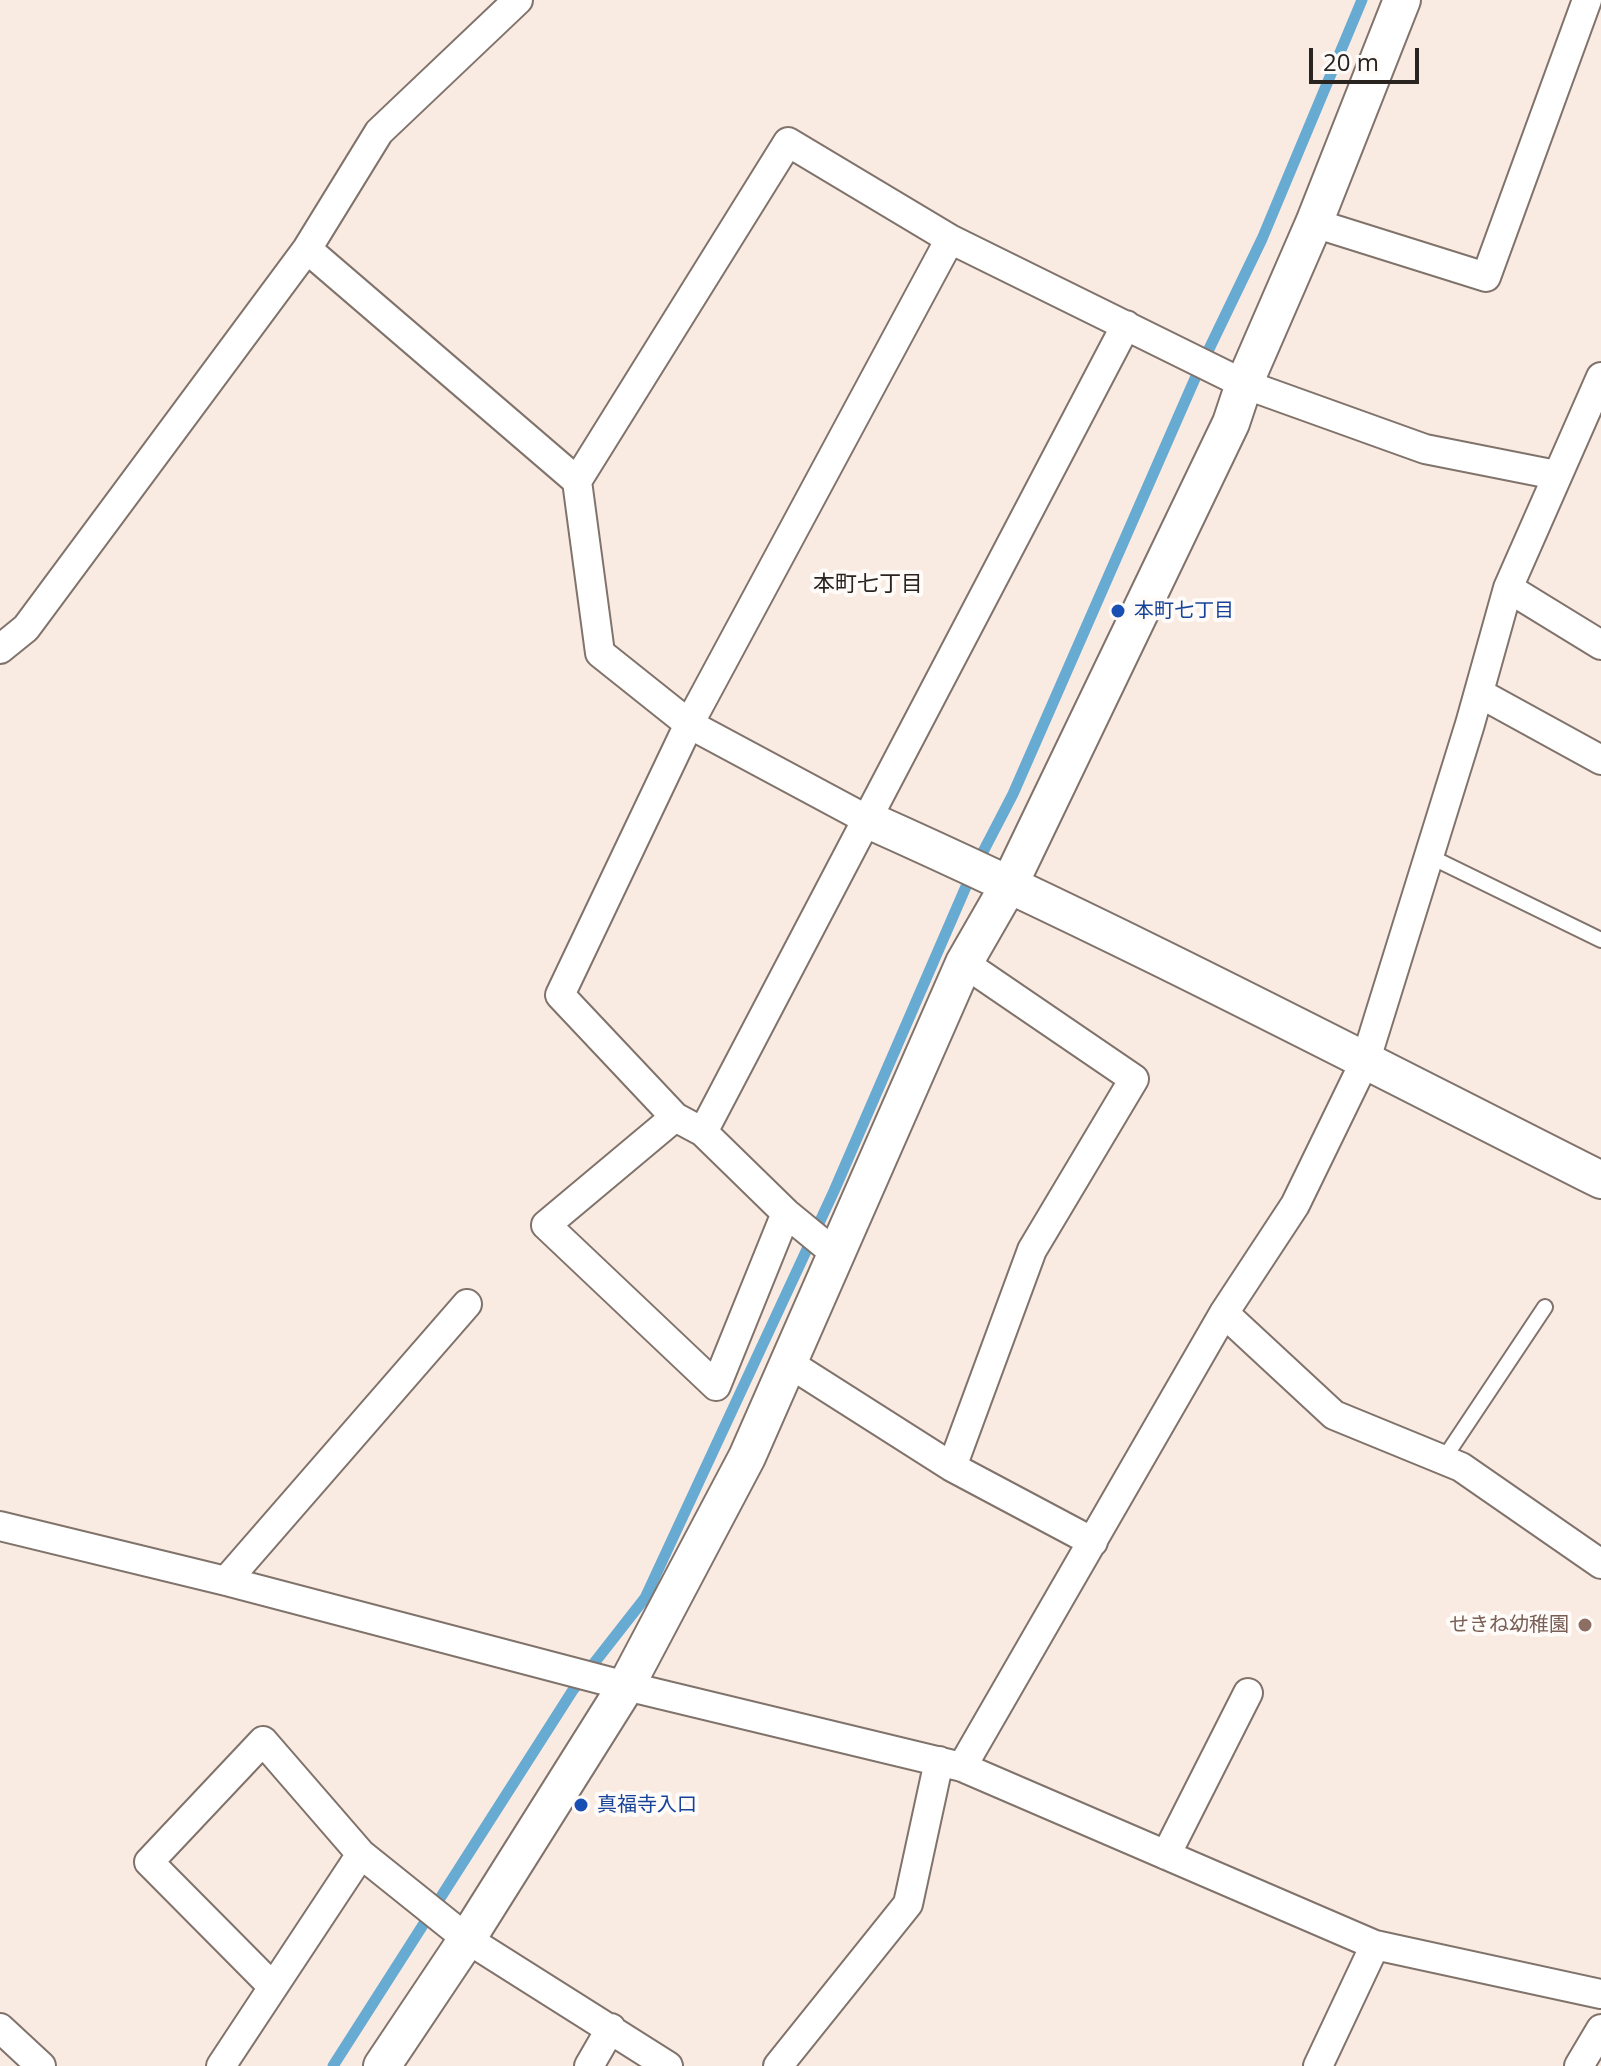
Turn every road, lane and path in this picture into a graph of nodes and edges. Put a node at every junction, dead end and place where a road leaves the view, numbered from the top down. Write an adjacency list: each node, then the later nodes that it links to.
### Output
1 (518, 0): 6 (street)
2 (1402, 0): 4 (street)
3 (1587, 0): 4 (street)
4 (1314, 223): 9 (street)
5 (950, 239): 7 (street); 11 (street); 16 (street)
6 (307, 249): 11 (street); 14 (street)
7 (1126, 325): 9 (street); 18 (street)
8 (1601, 377): 10 (street)
9 (1244, 384): 10 (street); 20 (street)
10 (1556, 475): 12 (street)
11 (577, 481): 16 (street)
12 (1508, 588): 13 (street); 15 (street)
13 (1601, 645)
14 (0, 649)
15 (1479, 693): 17 (street); 19 (street)
16 (689, 724): 18 (street); 24 (street)
17 (1601, 760)
18 (866, 819): 20 (street); 25 (street)
19 (1429, 856): 21 (lane); 23 (street)
20 (1010, 883): 22 (street); 23 (street)
21 (1601, 940)
22 (964, 963): 28 (street); 34 (street)
23 (1366, 1059): 26 (street); 31 (street)
24 (675, 1117): 25 (street); 27 (street)
25 (703, 1132): 27 (street)
26 (1601, 1180)
27 (786, 1213): 28 (street)
28 (836, 1254): 32 (street)
29 (467, 1304): 38 (street)
30 (1545, 1307): 33 (lane)
31 (1224, 1313): 33 (street); 36 (street)
32 (787, 1362): 34 (street); 39 (street)
33 (1443, 1460): 37 (street)
34 (952, 1467): 36 (street)
35 (0, 1526): 38 (street)
36 (1093, 1542): 41 (street)
37 (1601, 1564)
38 (226, 1581): 39 (street)
39 (626, 1686): 41 (street); 44 (street)
40 (1248, 1693): 43 (street)
41 (950, 1764): 43 (street); 56 (street)
42 (361, 1854): 44 (street); 46 (street); 46 (street)
43 (1166, 1855): 45 (street)
44 (467, 1939): 49 (street); 53 (street)
45 (1375, 1945): 47 (street); 57 (street)
46 (273, 1987): 52 (street)
47 (1601, 1994)
48 (0, 2028): 51 (street)
49 (611, 2028): 54 (street); 55 (street)
50 (1601, 2029): 58 (street)
51 (41, 2066)
52 (221, 2066)
53 (382, 2066)
54 (589, 2066)
55 (668, 2066)
56 (778, 2066)
57 (1318, 2066)
58 (1579, 2066)

